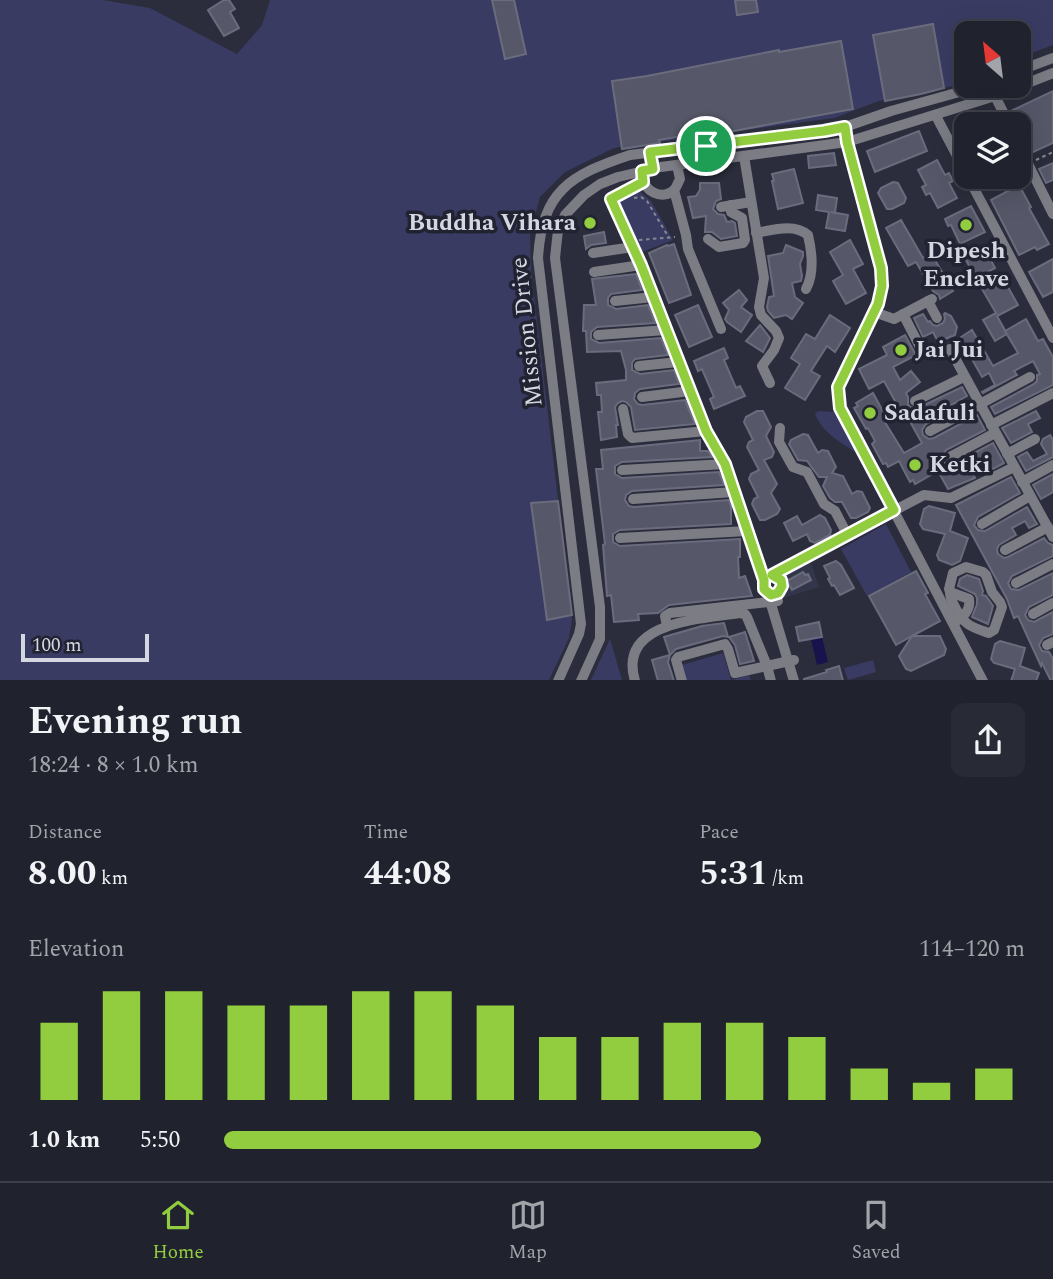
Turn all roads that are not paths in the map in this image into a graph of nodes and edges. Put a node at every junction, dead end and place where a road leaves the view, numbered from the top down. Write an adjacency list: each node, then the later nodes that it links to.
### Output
1 (1053, 58): 2 (street)
2 (1031, 66)
3 (1053, 73): 4 (street, Mission Drive)
4 (1031, 82)
5 (954, 94): 8 (street, Mission Drive)
6 (989, 98): 7 (street, Mission Drive)
7 (936, 116): 9 (street, Mission Drive); 10 (street)
8 (845, 127): 9 (street); 11 (street, Mission Drive)
9 (847, 142): 12 (street, Mission Drive); 30 (street)
10 (954, 150)
11 (650, 152): 15 (street); 83 (street, Mission Drive)
12 (744, 156): 13 (street, Mission Drive); 19 (street)
13 (677, 165): 15 (street, Mission Drive); 17 (street)
14 (1031, 168): 18 (street)
15 (646, 174): 17 (street); 23 (street); 84 (street, Mission Drive)
16 (974, 189): 36 (street)
17 (674, 190): 33 (street)
18 (1049, 194): 20 (street)
19 (751, 202): 21 (street); 22 (street)
20 (1053, 214)
21 (756, 233): 27 (street); 43 (street)
22 (708, 239)
23 (632, 244): 24 (street); 25 (street)
24 (593, 253)
25 (641, 265): 26 (street); 28 (street)
26 (594, 272)
27 (806, 289)
28 (653, 297): 29 (street); 34 (street)
29 (615, 301)
30 (874, 312): 31 (street); 65 (street)
31 (903, 314): 32 (street); 37 (street)
32 (937, 318)
33 (721, 329)
34 (666, 330): 35 (street); 39 (street)
35 (598, 334)
36 (1053, 338)
37 (921, 349)
38 (950, 349): 41 (street)
39 (678, 362): 40 (street); 44 (street)
40 (639, 366)
41 (964, 377): 47 (street); 48 (street)
42 (1030, 377): 48 (street)
43 (769, 383)
44 (690, 391): 46 (street); 52 (street)
45 (1053, 393): 51 (street)
46 (642, 397)
47 (915, 401)
48 (979, 404): 51 (street); 53 (street)
49 (623, 410): 52 (street)
50 (780, 428): 69 (street)
51 (993, 429): 55 (street); 56 (street)
52 (706, 431): 57 (street)
53 (930, 431)
54 (1035, 439): 55 (street)
55 (1007, 454): 59 (street)
56 (950, 457)
57 (725, 464): 60 (street); 62 (street)
58 (1053, 465): 61 (street)
59 (1014, 467): 61 (street); 65 (street)
60 (622, 470)
61 (1022, 482): 63 (street)
62 (734, 492): 64 (street); 67 (street)
63 (1030, 496): 66 (street); 68 (street)
64 (633, 499)
65 (894, 510): 69 (street); 79 (street)
66 (982, 524)
67 (747, 531): 70 (street); 73 (street)
68 (1050, 532): 71 (street)
69 (848, 536): 73 (street)
70 (620, 538)
71 (1005, 550)
72 (1053, 564): 74 (street)
73 (768, 578): 76 (street); 76 (street)
74 (1016, 583)
75 (950, 593): 79 (street); 79 (street); 79 (street)
76 (773, 597): 80 (street); 81 (street)
77 (1053, 603): 78 (street)
78 (1033, 614)
79 (957, 621): 90 (street)
80 (667, 626): 82 (street); 85 (street)
81 (791, 661): 82 (street); 88 (street); 89 (street)
82 (767, 666): 86 (street); 87 (street)
83 (558, 680)
84 (580, 680)
85 (635, 680)
86 (682, 680)
87 (771, 680)
88 (794, 680)
89 (800, 680)
90 (984, 680)

